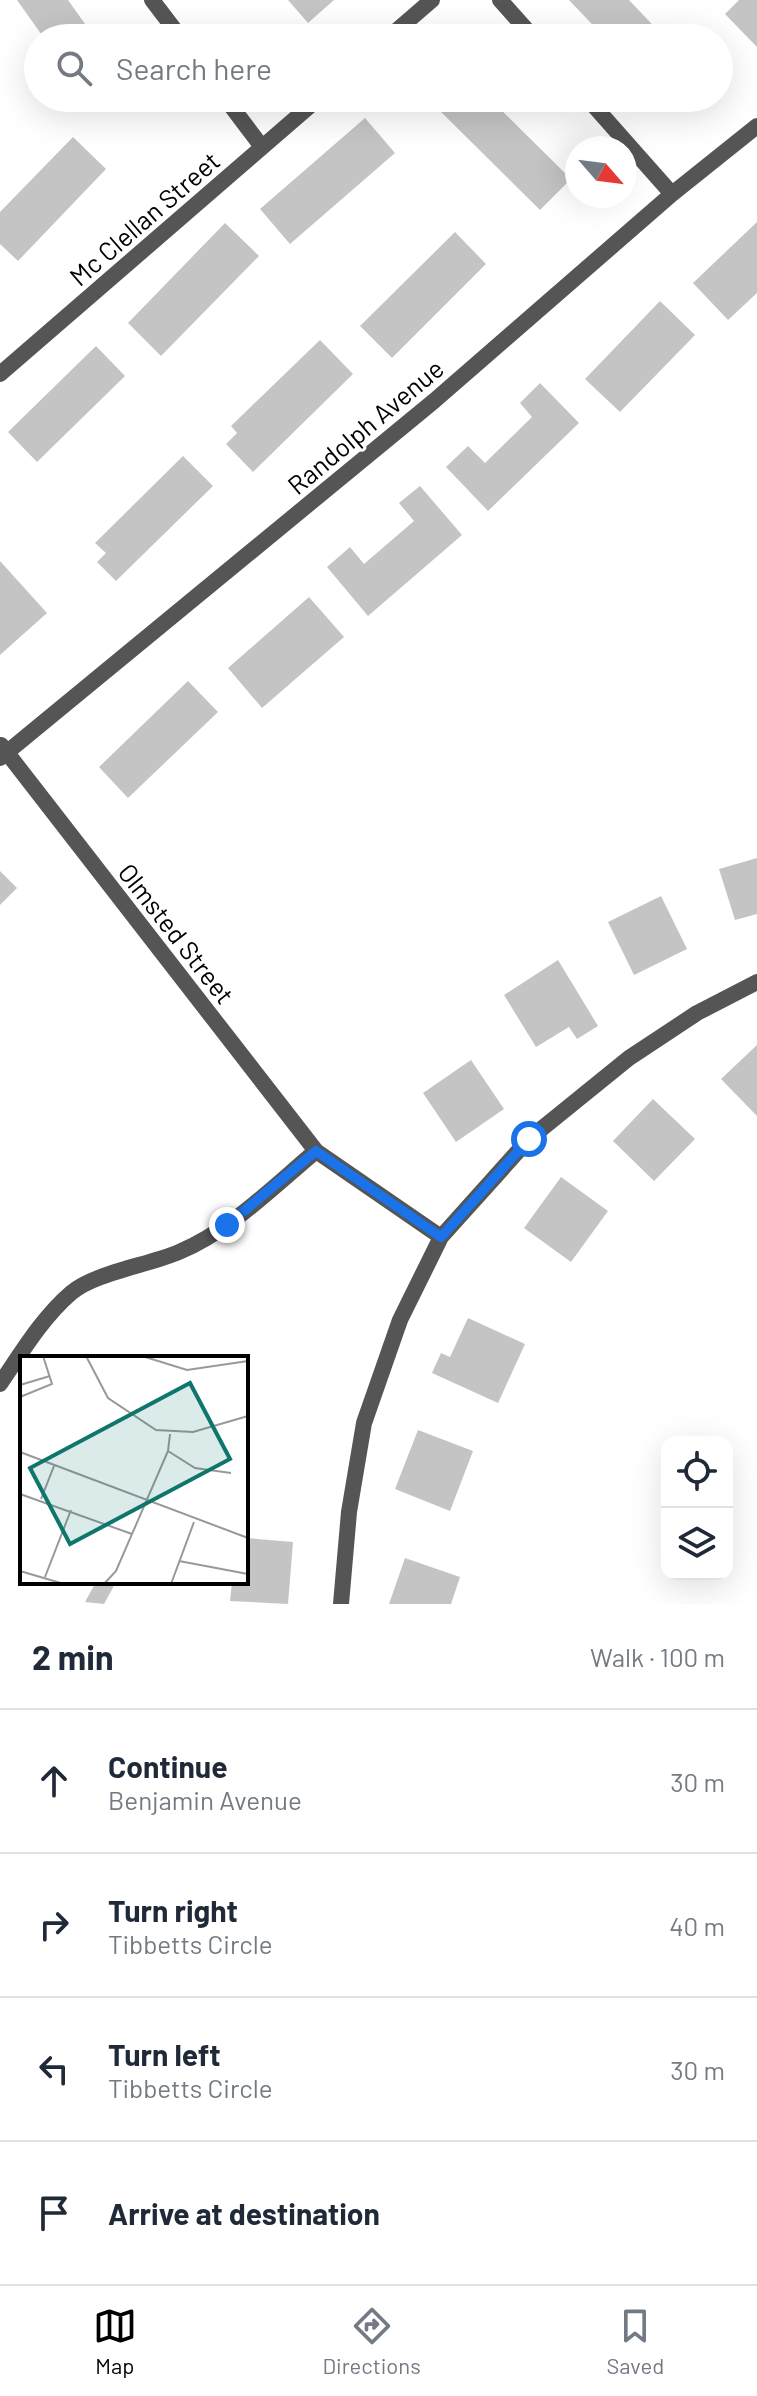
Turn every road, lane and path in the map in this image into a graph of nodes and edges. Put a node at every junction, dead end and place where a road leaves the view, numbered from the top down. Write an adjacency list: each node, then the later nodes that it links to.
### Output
1 (152, 0): 4 (street)
2 (432, 0): 5 (street)
3 (500, 0): 6 (street)
4 (170, 24)
5 (404, 24)
6 (521, 24)
7 (236, 112): 11 (street)
8 (303, 112): 11 (street, Mc Clellan Street)
9 (599, 112): 12 (street)
10 (757, 126): 12 (street, Randolph Avenue)
11 (262, 147): 13 (street, Mc Clellan Street)
12 (672, 194): 14 (street, Randolph Avenue)
13 (0, 374)
14 (2, 752): 16 (street, Olmsted Street)
15 (757, 982): 17 (street)
16 (316, 1151): 17 (street, Olmsted Street); 18 (street)
17 (441, 1237): 19 (street)
18 (0, 1384)
19 (341, 1604)

